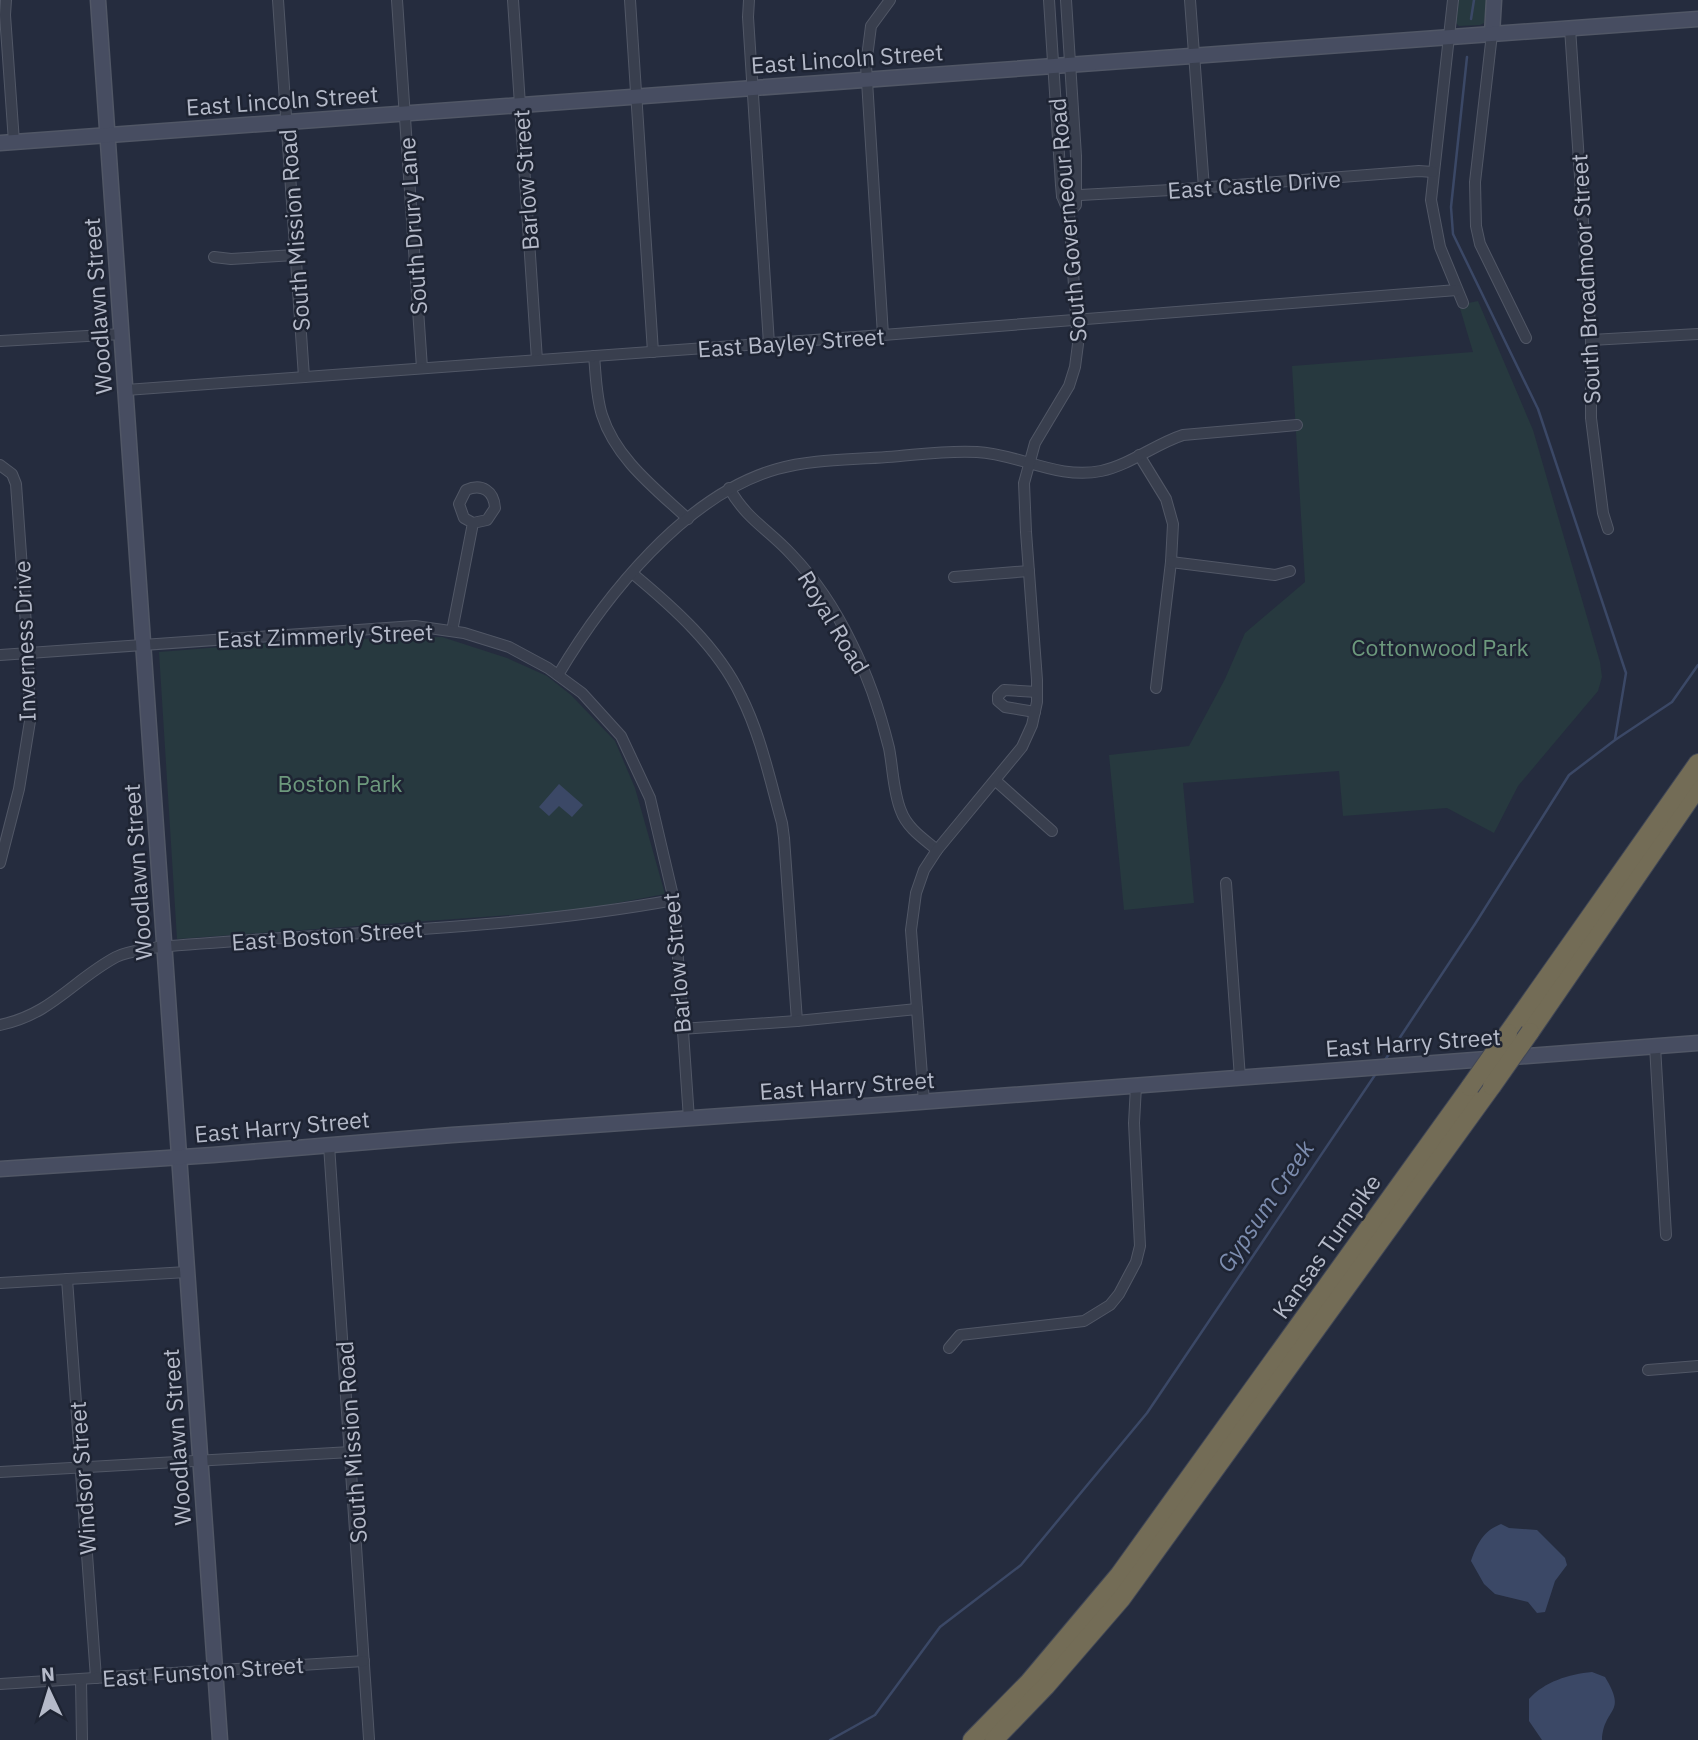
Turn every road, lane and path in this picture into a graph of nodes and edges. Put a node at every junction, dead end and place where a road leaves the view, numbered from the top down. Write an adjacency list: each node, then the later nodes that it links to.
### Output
1 (6, 0): 27 (street)
2 (98, 0): 26 (street, Woodlawn Street)
3 (278, 0): 25 (street, South Mission Road)
4 (397, 0): 24 (street, South Drury Lane)
5 (513, 0): 23 (street, Barlow Street)
6 (630, 0): 22 (street)
7 (749, 0): 21 (street)
8 (890, 0): 20 (street)
9 (1049, 0): 19 (street, South Governeour Road)
10 (1066, 0): 19 (street, South Governeour Road)
11 (1190, 0): 18 (street)
12 (1453, 0): 17 (street)
13 (1494, 0): 16 (street)
14 (1698, 20): 15 (street, East Lincoln Street)
15 (1570, 28): 16 (street, East Lincoln Street); 42 (street, South Broadmoor Street)
16 (1492, 34): 17 (street, East Lincoln Street); 41 (street)
17 (1448, 37): 18 (street, East Lincoln Street); 28 (street)
18 (1195, 55): 19 (street, East Lincoln Street); 29 (street)
19 (1062, 65): 20 (street, East Lincoln Street); 30 (street, South Governeour Road); 31 (street, South Governeour Road)
20 (867, 80): 21 (street, East Lincoln Street); 40 (street)
21 (752, 88): 22 (street, East Lincoln Street); 44 (street)
22 (635, 96): 23 (street, East Lincoln Street); 45 (street)
23 (520, 105): 24 (street, East Lincoln Street); 47 (street, Barlow Street)
24 (405, 114): 25 (street, East Lincoln Street); 48 (street, South Drury Lane)
25 (287, 122): 26 (street, East Lincoln Street); 33 (street, South Mission Road)
26 (108, 135): 27 (street, East Lincoln Street); 38 (street, Woodlawn Street)
27 (7, 143)
28 (1433, 172): 29 (street, East Castle Drive); 35 (street)
29 (1204, 188): 30 (street, East Castle Drive)
30 (1075, 195): 31 (street, East Castle Drive); 32 (street)
31 (1062, 196): 32 (street, South Governeour Road)
32 (1069, 213): 37 (street, South Governeour Road)
33 (295, 255): 34 (street); 49 (street, South Mission Road)
34 (214, 257)
35 (1457, 290): 36 (street); 37 (street, East Bayley Street)
36 (1463, 303)
37 (1078, 320): 40 (street, East Bayley Street); 53 (street, South Governeour Road)
38 (122, 334): 43 (street); 50 (street, Woodlawn Street)
39 (1698, 334): 42 (street)
40 (883, 335): 44 (street, East Bayley Street)
41 (1526, 338)
42 (1591, 340): 58 (street, South Broadmoor Street)
43 (0, 341)
44 (769, 344): 45 (street, East Bayley Street)
45 (653, 352): 46 (street, East Bayley Street)
46 (594, 356): 47 (street, East Bayley Street); 56 (street)
47 (537, 359): 48 (street, East Bayley Street)
48 (422, 368): 49 (street, East Bayley Street)
49 (304, 377): 50 (street, East Bayley Street)
50 (126, 390): 65 (street, Woodlawn Street)
51 (1297, 425): 52 (street)
52 (1139, 455): 53 (street); 59 (street)
53 (1028, 463): 55 (street); 60 (street, South Governeour Road)
54 (0, 465): 66 (street, Inverness Drive)
55 (729, 488): 56 (street); 76 (street, Royal Road)
56 (688, 519): 62 (street)
57 (473, 523): 64 (street)
58 (1608, 529)
59 (1171, 562): 61 (street); 69 (street)
60 (1029, 571): 63 (street); 70 (street, South Governeour Road)
61 (1290, 571)
62 (632, 573): 68 (street); 82 (street)
63 (954, 576)
64 (452, 631): 65 (street, East Zimmerly Street); 68 (street, East Zimmerly Street)
65 (144, 645): 66 (street, East Zimmerly Street); 80 (street, Woodlawn Street)
66 (28, 653): 67 (street, East Zimmerly Street); 77 (street, Inverness Drive)
67 (0, 655)
68 (558, 675): 79 (street, Barlow Street)
69 (1156, 688)
70 (1037, 692): 71 (street, South Governeour Road); 71 (street)
71 (1035, 712): 73 (street, South Governeour Road)
72 (1698, 763): 113 (highway, Kansas Turnpike, bridge)
73 (996, 781): 75 (street); 76 (street, South Governeour Road)
74 (1698, 787): 114 (highway, Kansas Turnpike, bridge)
75 (1052, 831)
76 (937, 850): 81 (street, South Governeour Road)
77 (0, 863)
78 (1226, 883): 87 (street)
79 (674, 900): 80 (street, East Boston Street); 84 (street, Barlow Street)
80 (165, 947): 83 (street, East Boston Street); 92 (street, Woodlawn Street)
81 (917, 1009): 82 (street); 89 (street, South Governeour Road)
82 (797, 1021): 84 (street)
83 (0, 1025)
84 (681, 1029): 90 (street, Barlow Street)
85 (1698, 1043): 86 (street, East Harry Street)
86 (1655, 1046): 87 (street, East Harry Street); 94 (street)
87 (1240, 1079): 88 (street, East Harry Street)
88 (1136, 1086): 89 (street, East Harry Street); 98 (street)
89 (924, 1102): 90 (street, East Harry Street)
90 (689, 1119): 91 (street, East Harry Street)
91 (329, 1145): 92 (street, East Harry Street); 101 (street, South Mission Road)
92 (179, 1157): 93 (street, East Harry Street); 95 (street, Woodlawn Street)
93 (0, 1169)
94 (1666, 1235)
95 (187, 1272): 96 (street); 102 (street, Woodlawn Street)
96 (67, 1279): 97 (street); 103 (street, Windsor Street)
97 (0, 1283)
98 (949, 1348)
99 (1698, 1366): 100 (street)
100 (1648, 1370)
101 (351, 1452): 102 (street); 105 (street, South Mission Road)
102 (200, 1459): 103 (street); 106 (street, Woodlawn Street)
103 (82, 1467): 104 (street); 107 (street, Windsor Street)
104 (0, 1472)
105 (364, 1661): 106 (street, East Funston Street); 110 (street, South Mission Road)
106 (215, 1670): 107 (street, East Funston Street); 112 (street, Woodlawn Street)
107 (96, 1678): 108 (street, East Funston Street)
108 (81, 1679): 109 (street, East Funston Street); 111 (street)
109 (0, 1684)
110 (369, 1739)
111 (82, 1740)
112 (220, 1740)
113 (972, 1740)
114 (994, 1740)

